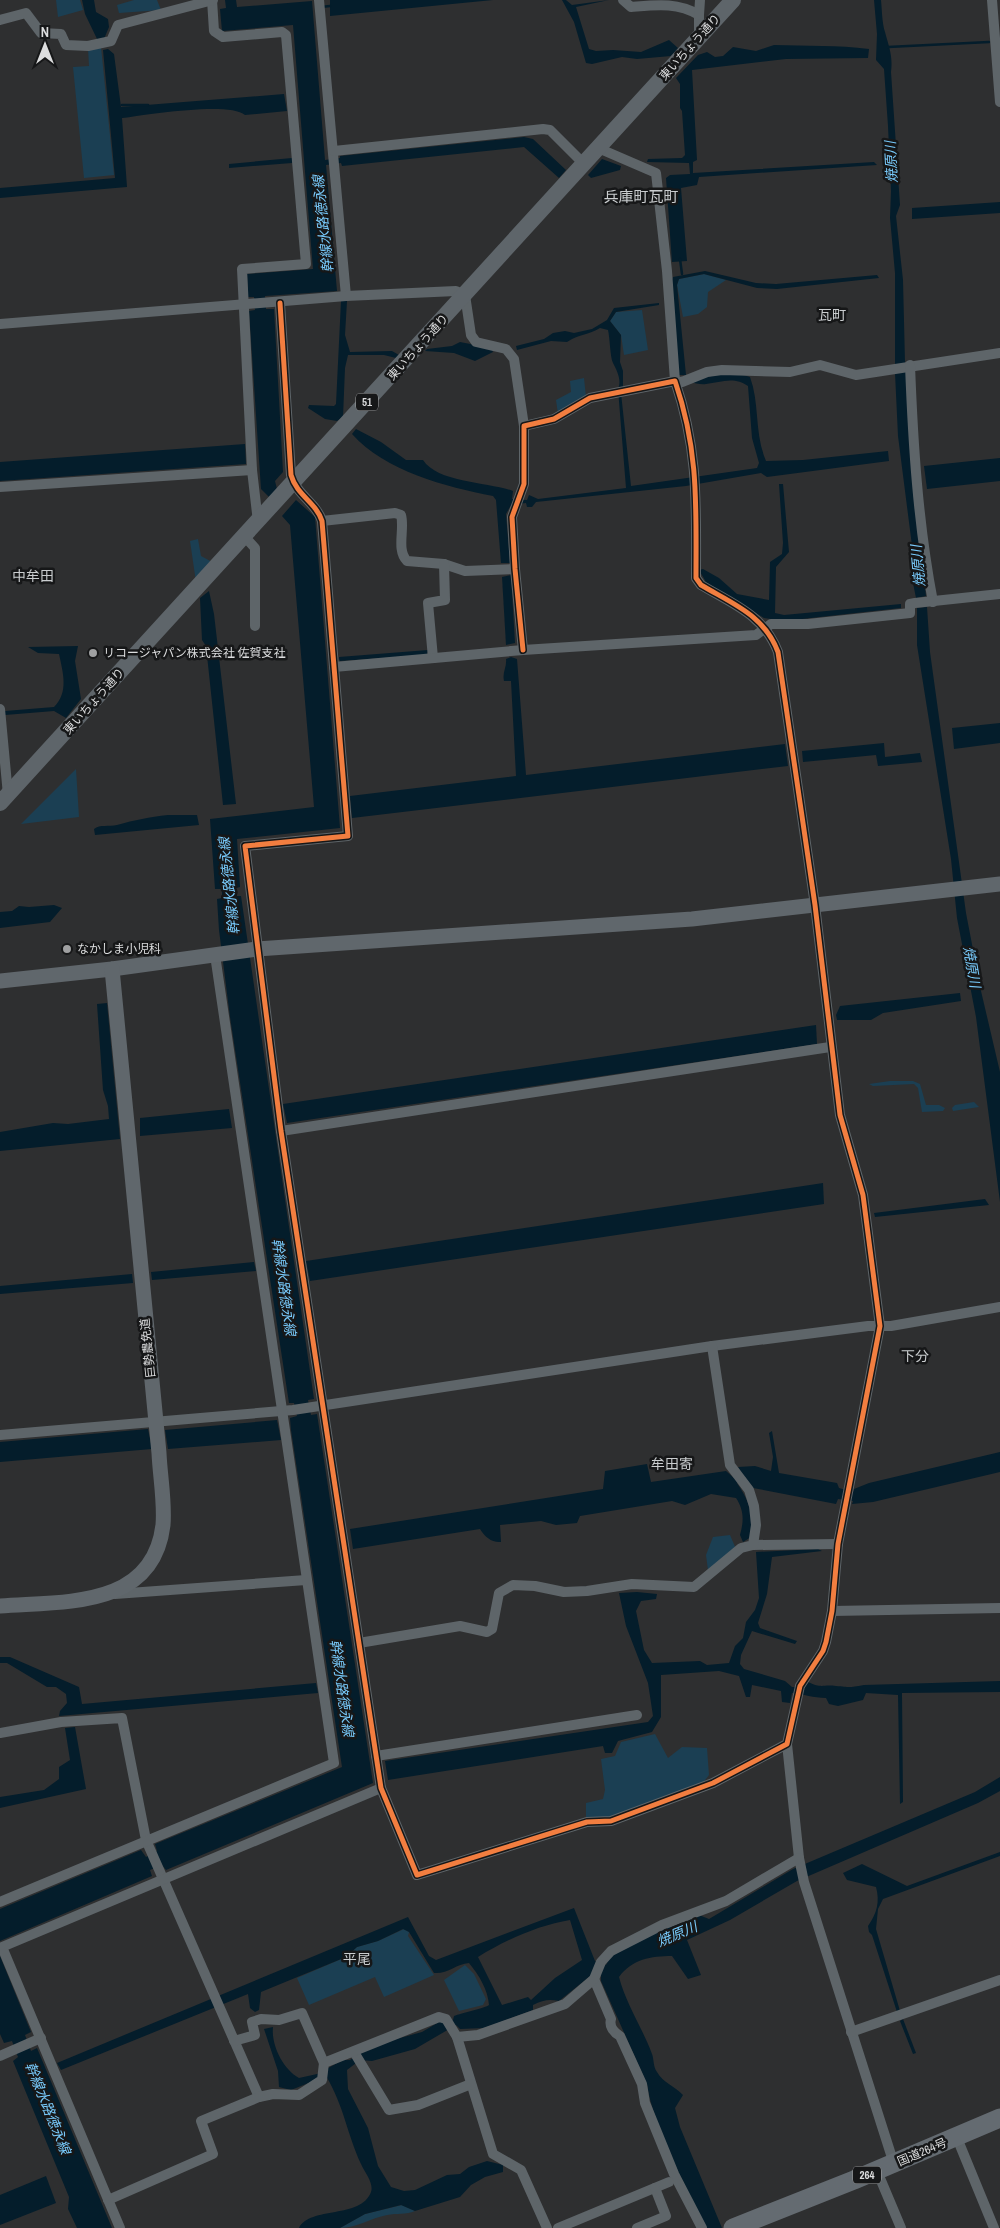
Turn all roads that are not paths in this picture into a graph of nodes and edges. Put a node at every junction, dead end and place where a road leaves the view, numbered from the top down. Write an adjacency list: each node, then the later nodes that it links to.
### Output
1 (213, 0): 6 (street); 18 (street)
2 (623, 0): 8 (street)
3 (700, 0): 8 (street)
4 (733, 0): 10 (main road, 東いちょう通り / 51)
5 (992, 0): 11 (street)
6 (183, 3): 9 (street)
7 (320, 4): 13 (street)
8 (699, 15): 10 (street)
9 (0, 20)
10 (699, 37): 12 (main road, 東いちょう通り / 51)
11 (1000, 102)
12 (598, 148): 14 (main road, 東いちょう通り / 51); 22 (street)
13 (335, 158): 14 (street); 15 (street)
14 (585, 162): 16 (main road, 東いちょう通り / 51)
15 (346, 296): 16 (street); 17 (street)
16 (465, 296): 23 (street); 25 (main road, 東いちょう通り / 51)
17 (275, 303): 18 (street); 25 (street)
18 (248, 305): 19 (street); 24 (street)
19 (0, 324)
20 (1000, 353): 21 (street)
21 (910, 365): 22 (street); 33 (street)
22 (678, 381): 23 (street); 35 (street)
23 (524, 426): 31 (street)
24 (252, 470): 26 (street); 28 (street)
25 (294, 484): 27 (street); 28 (main road, 東いちょう通り / 51)
26 (0, 487)
27 (322, 521): 30 (street); 38 (street)
28 (258, 522): 29 (main road, 東いちょう通り / 51)
29 (245, 537): 34 (street); 40 (main road, 東いちょう通り / 51)
30 (444, 564): 31 (street); 37 (street)
31 (515, 569): 36 (street)
32 (1000, 594): 33 (street)
33 (931, 602): 35 (street)
34 (255, 626)
35 (766, 628): 36 (street); 42 (street)
36 (523, 650): 37 (street)
37 (434, 658): 38 (street)
38 (334, 667): 43 (street)
39 (0, 709): 40 (street)
40 (4, 799)
41 (1000, 884): 42 (street)
42 (815, 905): 43 (street); 47 (street)
43 (258, 949): 44 (street); 48 (street)
44 (215, 955): 45 (street); 53 (street)
45 (112, 969): 46 (street); 54 (street, 巨勢農免道)
46 (0, 981)
47 (830, 1047): 48 (street); 50 (street)
48 (280, 1131): 52 (street)
49 (1000, 1308): 50 (street)
50 (880, 1326): 51 (street); 57 (street)
51 (712, 1346): 52 (street); 56 (street)
52 (317, 1406): 53 (street); 63 (street)
53 (288, 1411): 54 (street); 58 (street)
54 (156, 1422): 55 (street); 59 (street, 巨勢農免道)
55 (0, 1435)
56 (753, 1544): 57 (street); 63 (street)
57 (838, 1544): 62 (street)
58 (306, 1580): 59 (street); 69 (street)
59 (112, 1594): 60 (street, 巨勢農免道)
60 (0, 1606)
61 (1000, 1608): 62 (street)
62 (832, 1611): 66 (street)
63 (359, 1642): 67 (street)
64 (637, 1715): 67 (street)
65 (0, 1733): 69 (street)
66 (787, 1744): 68 (street); 70 (street)
67 (376, 1756): 68 (street)
68 (381, 1788): 71 (street)
69 (148, 1843): 71 (street); 72 (street)
70 (799, 1858): 73 (street); 75 (street)
71 (160, 1875): 77 (street); 78 (street)
72 (0, 1902)
73 (598, 1971): 76 (street); 94 (street)
74 (1000, 1980): 75 (street)
75 (851, 2032): 86 (street)
76 (454, 2033): 79 (street); 82 (street)
77 (41, 2038): 80 (street); 89 (street)
78 (234, 2040): 81 (street); 83 (street)
79 (354, 2052): 81 (street); 82 (street)
80 (1, 2055)
81 (323, 2065): 83 (street)
82 (471, 2084): 91 (street)
83 (259, 2096): 89 (street)
84 (1000, 2118): 85 (highway, 国道264号 / 264)
85 (957, 2138): 86 (highway, 国道264号 / 264); 97 (street)
86 (885, 2167): 95 (highway, 国道264号 / 264); 96 (street)
87 (669, 2182): 88 (street)
88 (655, 2188): 92 (street); 93 (street)
89 (108, 2200): 90 (street)
90 (120, 2228)
91 (547, 2228)
92 (558, 2228)
93 (637, 2228)
94 (702, 2228)
95 (733, 2228)
96 (902, 2228)
97 (994, 2228)

